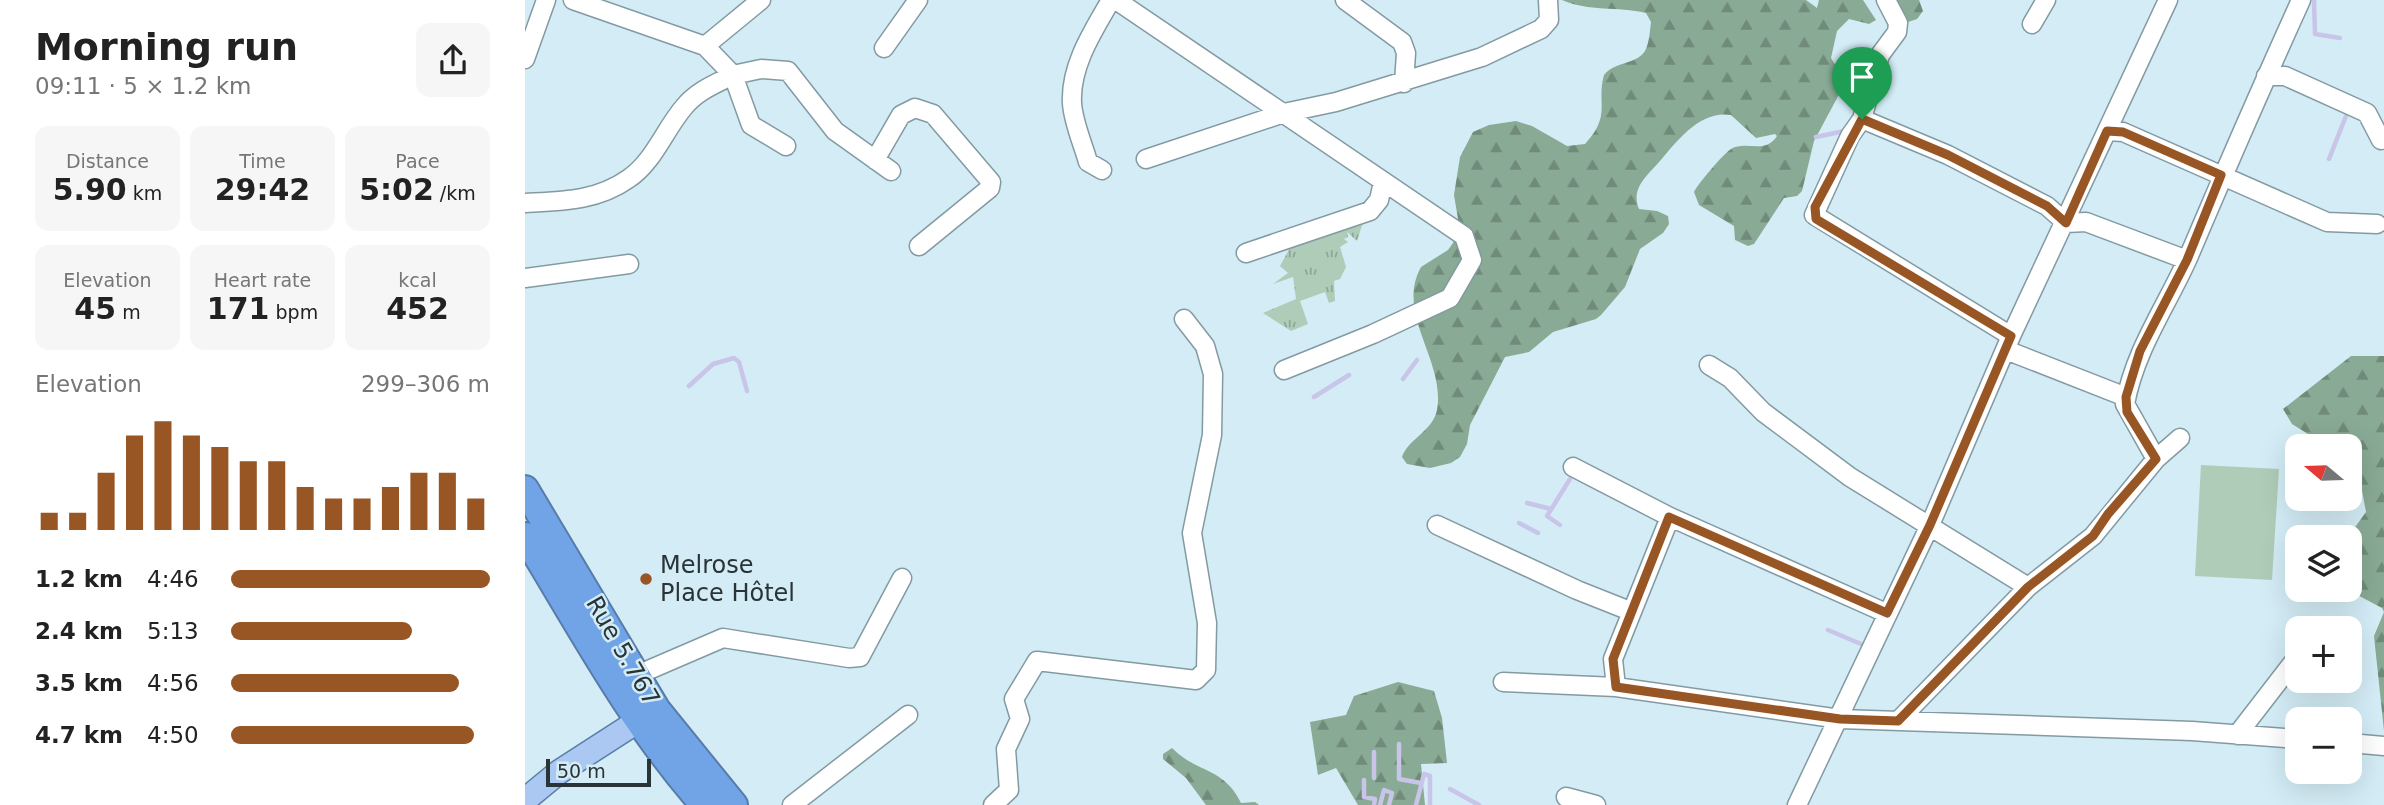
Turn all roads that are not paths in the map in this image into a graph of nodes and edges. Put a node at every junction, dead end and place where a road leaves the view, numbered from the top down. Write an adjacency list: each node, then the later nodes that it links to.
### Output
1 (546, 0): 15 (street)
2 (573, 0): 13 (street)
3 (761, 0): 13 (street)
4 (918, 0): 14 (street)
5 (1113, 0): 19 (street); 26 (street)
6 (1345, 0): 18 (street)
7 (1548, 0): 18 (street)
8 (1886, 0): 20 (street)
9 (2046, 0): 12 (street)
10 (2168, 0): 21 (street)
11 (2301, 0): 17 (street)
12 (2032, 24)
13 (705, 47): 16 (street)
14 (884, 48)
15 (525, 59)
16 (733, 75): 23 (street); 25 (street); 30 (street)
17 (2266, 76): 22 (street); 28 (street)
18 (1404, 83): 19 (street)
19 (1284, 113): 24 (street); 29 (street)
20 (1862, 119): 31 (street); 39 (street)
21 (2107, 131): 28 (street); 31 (street)
22 (2381, 140)
23 (786, 146)
24 (1146, 159)
25 (876, 160): 27 (street); 33 (street)
26 (1102, 170)
27 (891, 171)
28 (2221, 175): 32 (street); 35 (street)
29 (1383, 182): 34 (street); 41 (street)
30 (525, 203)
31 (2066, 223): 35 (street); 39 (street)
32 (2378, 224)
33 (919, 246)
34 (1246, 253)
35 (2187, 260): 42 (street)
36 (629, 264): 37 (street)
37 (525, 278)
38 (1184, 318): 72 (street)
39 (2008, 343): 42 (street); 49 (street)
40 (1709, 365): 49 (street)
41 (1284, 370)
42 (2126, 397): 44 (street)
43 (2180, 438): 44 (street)
44 (2156, 459): 52 (street)
45 (1573, 467): 47 (street)
46 (525, 489): 56 (highway, Rue 5.767)
47 (1669, 517): 53 (street); 54 (street)
48 (1437, 525): 53 (street)
49 (1930, 525): 52 (street); 54 (street)
50 (525, 536): 60 (highway)
51 (902, 578): 56 (street)
52 (2028, 587): 62 (street)
53 (1630, 611): 58 (street)
54 (1887, 613): 61 (street)
55 (2285, 673): 63 (street)
56 (637, 675): 60 (highway, Rue 5.767)
57 (1503, 682): 58 (street)
58 (1616, 687): 61 (street)
59 (908, 715): 71 (street)
60 (647, 716): 68 (main road); 69 (highway); 70 (highway, Rue 5.767)
61 (1840, 719): 62 (street); 74 (street)
62 (1898, 721): 63 (street)
63 (2237, 735): 64 (street)
64 (2285, 738)
65 (2362, 744): 66 (street)
66 (2384, 746)
67 (1566, 797): 73 (street)
68 (525, 800)
69 (704, 805)
70 (734, 805)
71 (792, 805)
72 (993, 805)
73 (1596, 805)
74 (1797, 805)

